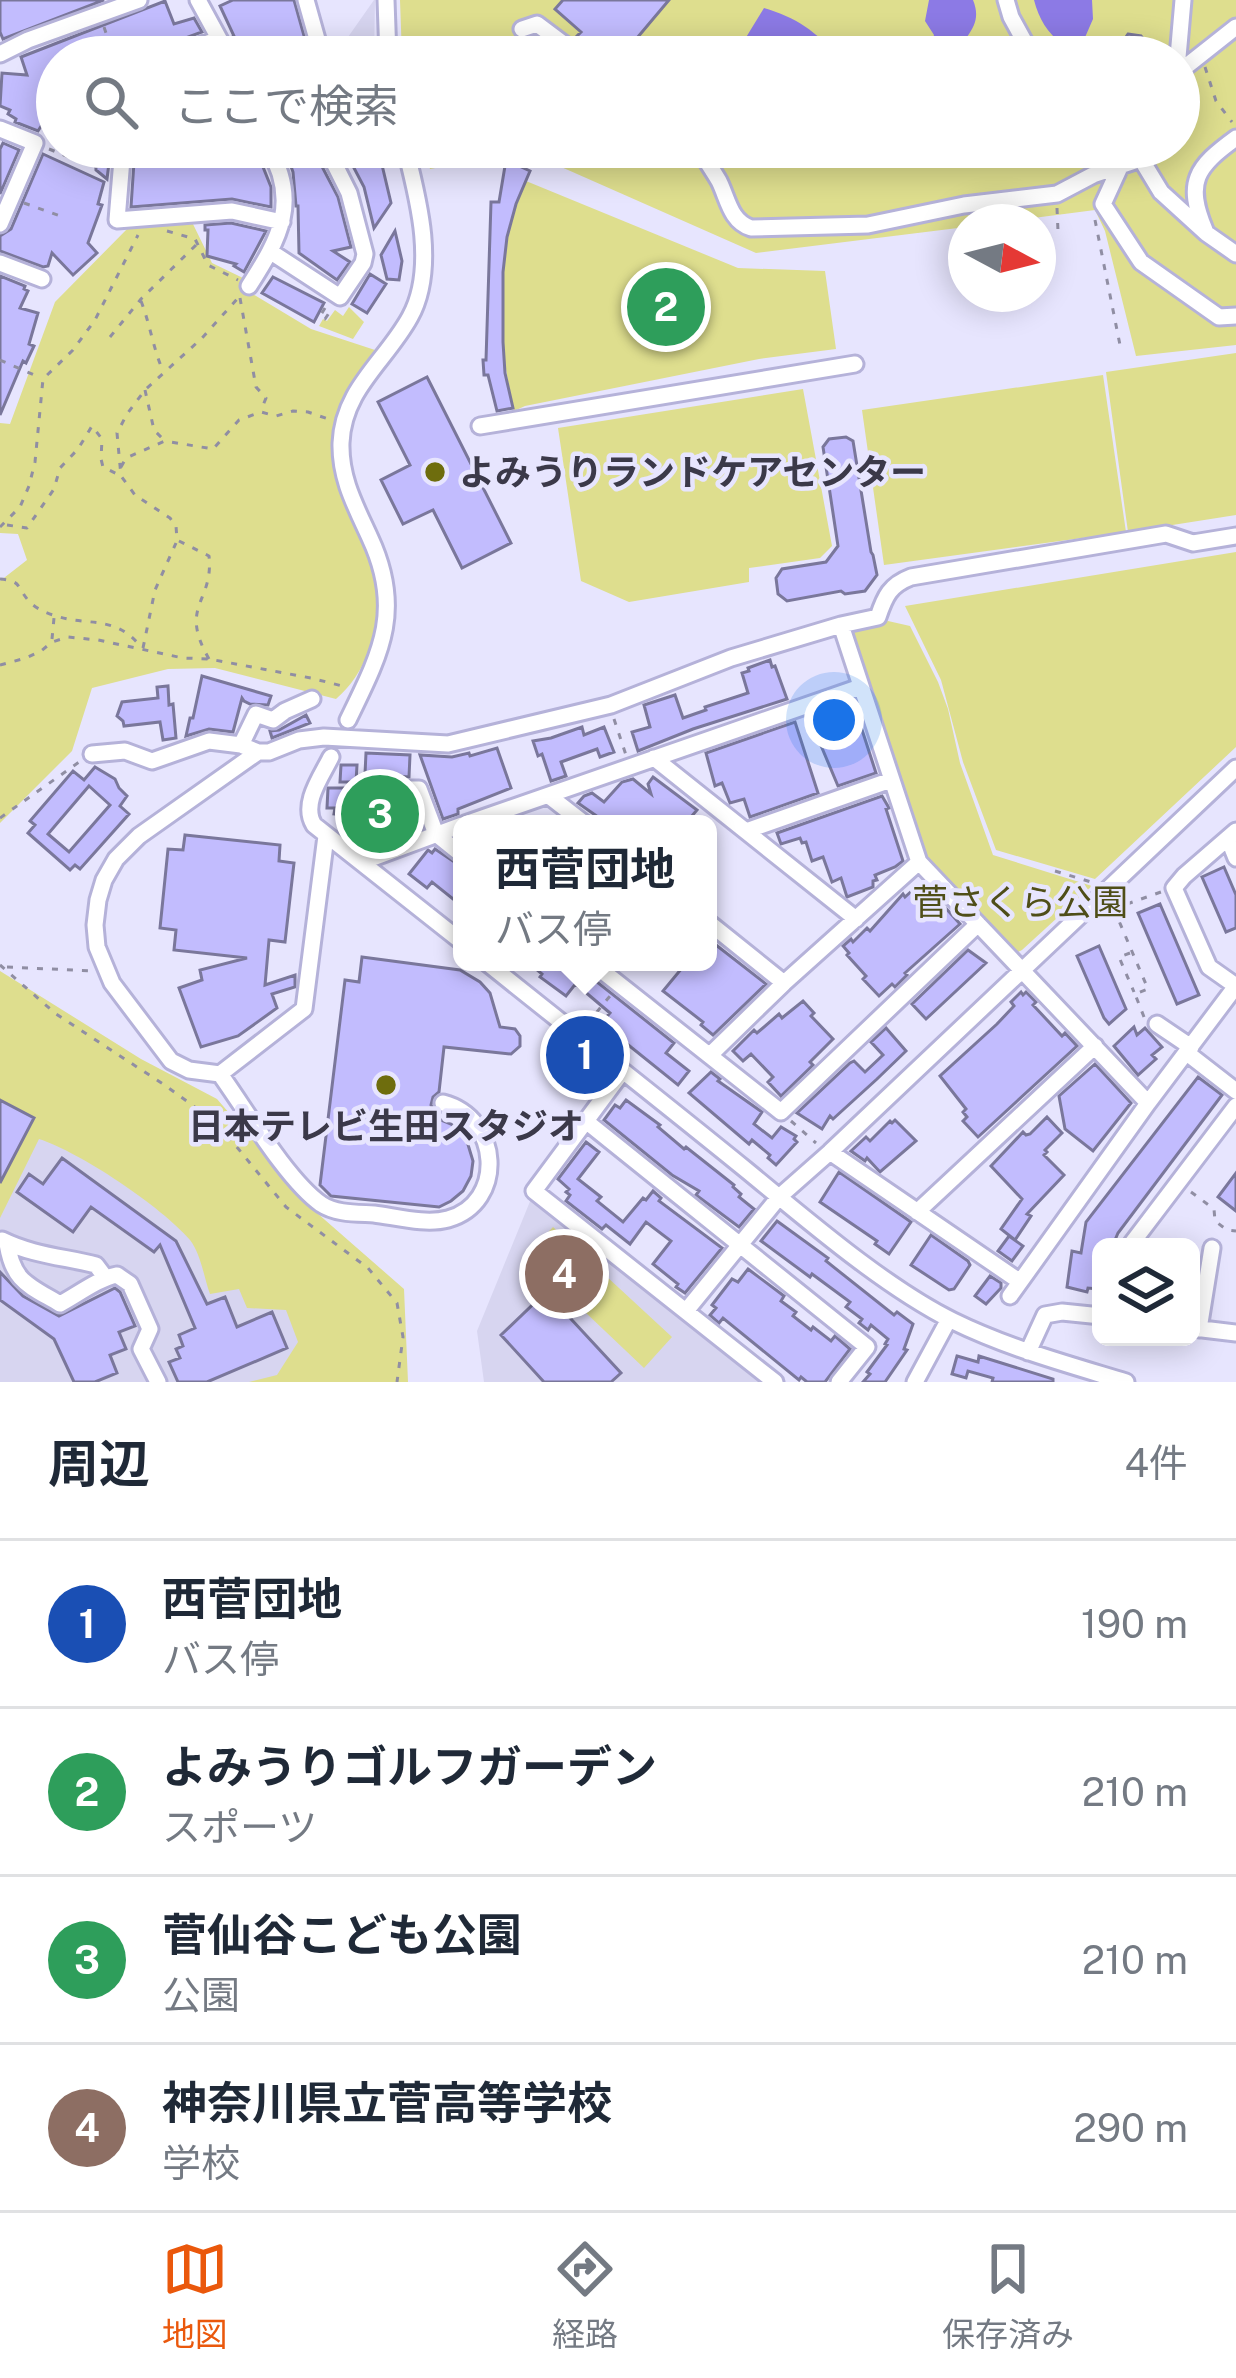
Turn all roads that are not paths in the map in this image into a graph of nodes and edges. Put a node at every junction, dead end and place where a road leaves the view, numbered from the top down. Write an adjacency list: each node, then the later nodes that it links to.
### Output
1 (139, 0): 9 (street)
2 (198, 0): 10 (street)
3 (306, 0): 11 (street)
4 (386, 0): 12 (street)
5 (1006, 0): 14 (street)
6 (1182, 3): 15 (street)
7 (1236, 27): 18 (street)
8 (522, 29): 13 (street)
9 (39, 36)
10 (217, 36)
11 (316, 36)
12 (387, 36)
13 (553, 36)
14 (1021, 36)
15 (1181, 36)
16 (36, 37): 17 (street)
17 (0, 53)
18 (1200, 56)
19 (0, 129): 29 (street)
20 (1236, 136): 32 (street)
21 (121, 168): 30 (street)
22 (278, 168): 30 (street)
23 (336, 168): 33 (street)
24 (409, 168): 45 (street)
25 (711, 168): 26 (street)
26 (1117, 168)
27 (1120, 168): 38 (street)
28 (1151, 168): 32 (street)
29 (8, 197): 31 (street)
30 (282, 222): 33 (street)
31 (0, 224)
32 (1206, 233): 34 (street)
33 (271, 252): 37 (street)
34 (1236, 254)
35 (0, 263): 36 (street)
36 (42, 279)
37 (249, 286)
38 (1236, 316)
39 (855, 364): 40 (street)
40 (480, 426)
41 (1236, 536): 42 (street)
42 (841, 625): 43 (street); 47 (street)
43 (860, 687): 50 (street); 52 (street)
44 (312, 699): 46 (street)
45 (348, 720)
46 (241, 745): 47 (street); 48 (street)
47 (258, 752): 82 (street)
48 (92, 754)
49 (331, 757): 61 (street)
50 (654, 758): 54 (street); 58 (street)
51 (1236, 768): 70 (street)
52 (891, 780): 58 (street); 65 (street)
53 (380, 789): 59 (street)
54 (549, 796): 55 (street); 56 (street)
55 (493, 815)
56 (573, 815)
57 (453, 829): 59 (street)
58 (746, 832): 66 (street)
59 (436, 834): 62 (street); 64 (street)
60 (1232, 834): 63 (street); 74 (street)
61 (326, 836): 64 (street); 82 (street)
62 (453, 848)
63 (1236, 858)
64 (362, 862): 69 (street)
65 (919, 862): 66 (street); 67 (street)
66 (856, 919): 73 (street)
67 (978, 924): 70 (street); 80 (street)
68 (717, 929): 73 (street)
69 (453, 935)
70 (1021, 970): 77 (street); 88 (street)
71 (499, 971): 76 (street)
72 (602, 971): 80 (street)
73 (784, 982): 80 (street)
74 (1236, 986): 79 (street)
75 (1157, 1024): 79 (street)
76 (580, 1028): 78 (street); 81 (street)
77 (1095, 1046): 85 (street); 90 (street)
78 (561, 1049)
79 (1189, 1050): 83 (street); 85 (street)
80 (710, 1055)
81 (623, 1071): 87 (street); 89 (street)
82 (220, 1074): 84 (street)
83 (1236, 1091)
84 (443, 1103)
85 (1148, 1103): 96 (street)
86 (1236, 1106): 91 (street)
87 (587, 1122): 93 (street); 99 (street)
88 (825, 1149): 89 (street); 90 (street)
89 (779, 1197): 93 (street); 101 (street)
90 (917, 1212): 96 (street)
91 (1136, 1238)
92 (4, 1241): 95 (street); 95 (street)
93 (740, 1244): 99 (street); 107 (street)
94 (1212, 1248): 98 (street)
95 (105, 1277): 105 (street)
96 (1019, 1281): 97 (street)
97 (1010, 1296)
98 (1200, 1304)
99 (686, 1311): 106 (street)
100 (1092, 1315): 104 (street)
101 (949, 1319): 104 (street); 108 (street)
102 (1200, 1329): 103 (street)
103 (1236, 1334)
104 (1028, 1352): 109 (street)
105 (158, 1382)
106 (775, 1382)
107 (839, 1382)
108 (915, 1382)
109 (1126, 1382)

